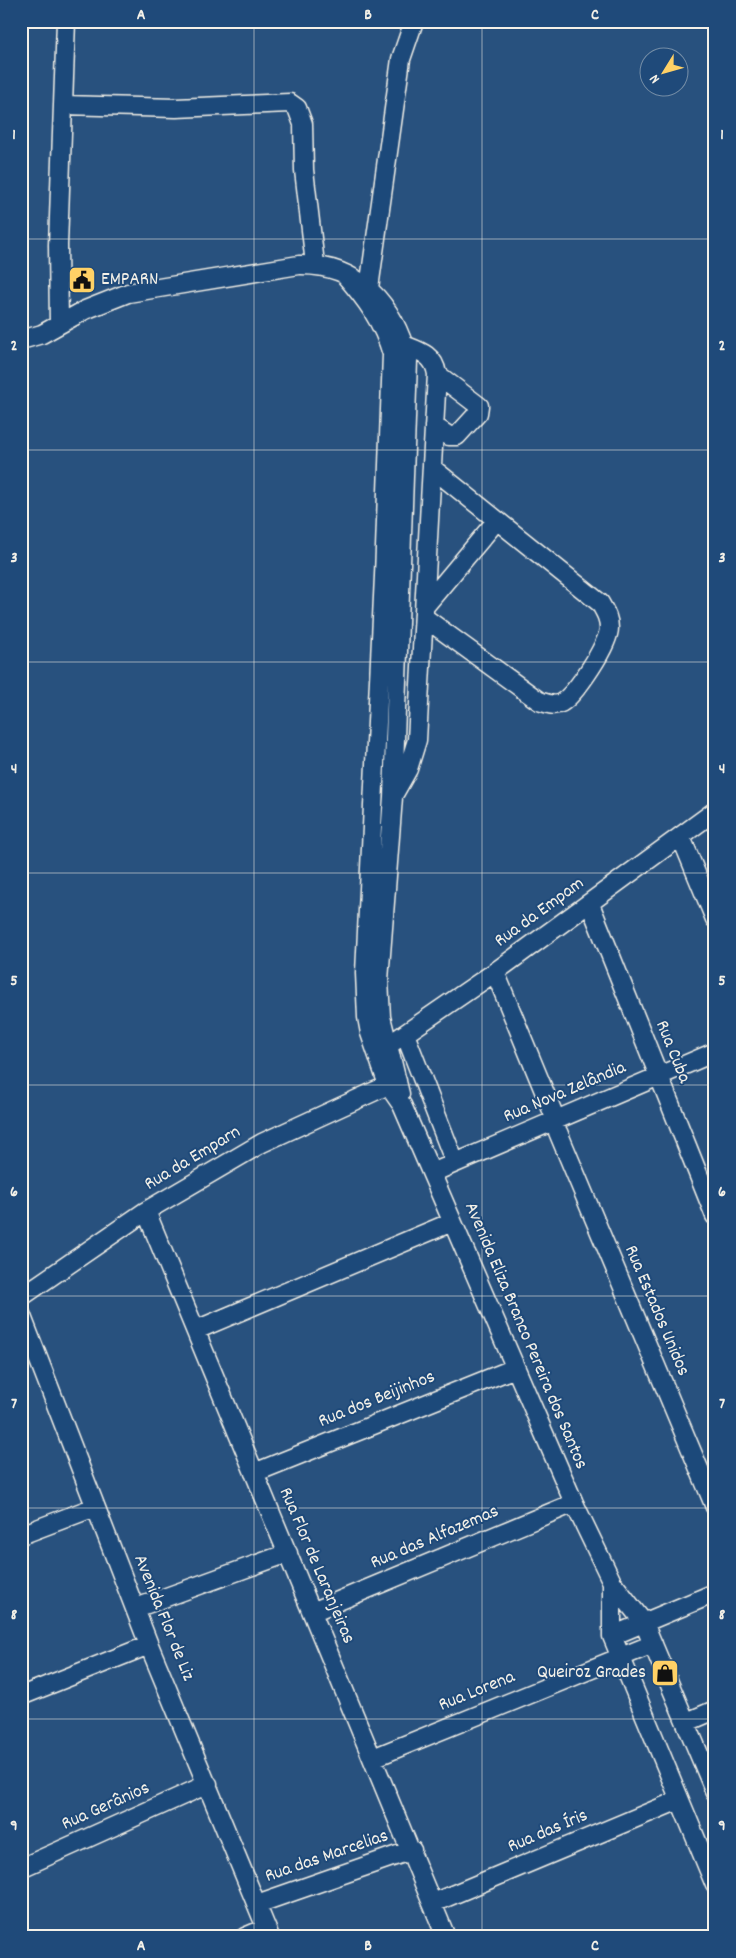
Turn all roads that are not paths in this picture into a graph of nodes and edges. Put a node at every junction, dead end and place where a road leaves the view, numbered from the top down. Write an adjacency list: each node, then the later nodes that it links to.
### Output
1 (66, 21): 3 (street)
2 (414, 21): 6 (street)
3 (63, 105): 4 (street); 7 (street)
4 (315, 264): 5 (street); 7 (street)
5 (344, 274): 6 (street); 14 (street)
6 (368, 288): 9 (street)
7 (59, 324): 8 (street)
8 (21, 340)
9 (404, 344): 10 (street); 14 (street)
10 (437, 374): 11 (street); 11 (street)
11 (434, 426): 12 (street)
12 (432, 468): 13 (street); 15 (street)
13 (497, 520): 16 (street); 16 (street)
14 (394, 540): 15 (street); 17 (street); 24 (street)
15 (428, 542): 16 (street)
16 (425, 612): 17 (street)
17 (393, 797): 24 (street)
18 (715, 811): 19 (street, Rua da Empam)
19 (681, 837): 20 (street, Rua da Empam); 21 (street)
20 (590, 904): 22 (street, Rua da Empam); 26 (street, Rua Cuba)
21 (715, 919)
22 (495, 972): 23 (street, Rua da Empam); 28 (street, Rua Estados Unidos)
23 (405, 1034): 24 (street, Rua da Empam); 29 (street)
24 (382, 1050): 27 (street, Avenida Eliza Branco Pereira dos Santos)
25 (715, 1052): 26 (street, Rua Nova Zelândia)
26 (658, 1076): 28 (street, Rua Nova Zelândia); 32 (street, Rua Cuba)
27 (393, 1083): 30 (street, Avenida Eliza Branco Pereira dos Santos); 31 (street, Rua da Emparn)
28 (557, 1126): 29 (street, Rua Nova Zelândia); 41 (street, Rua Estados Unidos)
29 (455, 1163): 30 (street, Rua Nova Zelândia)
30 (432, 1173): 33 (street, Avenida Eliza Branco Pereira dos Santos)
31 (146, 1211): 34 (street, Rua da Emparn); 36 (street, Rua Flor de Laranjeiras)
32 (715, 1216)
33 (452, 1222): 36 (street); 37 (street, Avenida Eliza Branco Pereira dos Santos)
34 (21, 1297)
35 (21, 1314): 40 (street, Avenida Flor de Liz)
36 (196, 1330): 38 (street, Rua Flor de Laranjeiras)
37 (515, 1368): 38 (street, Rua dos Beijinhos); 39 (street, Avenida Eliza Branco Pereira dos Santos)
38 (254, 1472): 43 (street, Rua Flor de Laranjeiras)
39 (574, 1503): 44 (street, Avenida Eliza Branco Pereira dos Santos); 47 (street, Rua das Alfazemas)
40 (96, 1507): 42 (street); 46 (street, Avenida Flor de Liz)
41 (715, 1507)
42 (21, 1536)
43 (288, 1554): 46 (street); 47 (street, Rua Flor de Laranjeiras)
44 (612, 1582): 48 (street, Avenida Eliza Branco Pereira dos Santos); 49 (street, Avenida Eliza Branco Pereira dos Santos)
45 (715, 1594): 48 (street)
46 (136, 1608): 51 (street, Avenida Flor de Liz)
47 (312, 1612): 56 (street, Rua Flor de Laranjeiras)
48 (644, 1623): 49 (street); 50 (street, Avenida Eliza Branco Pereira dos Santos)
49 (612, 1636): 52 (street, Avenida Eliza Branco Pereira dos Santos)
50 (653, 1644): 52 (street, Rua Lorena); 55 (street, Avenida Eliza Branco Pereira dos Santos)
51 (149, 1645): 53 (street); 57 (street, Avenida Flor de Liz)
52 (619, 1656): 56 (street, Rua Lorena); 59 (street, Avenida Eliza Branco Pereira dos Santos)
53 (21, 1696)
54 (715, 1710): 55 (street)
55 (687, 1722): 58 (street, Avenida Eliza Branco Pereira dos Santos)
56 (373, 1758): 60 (street, Rua Flor de Laranjeiras)
57 (208, 1784): 61 (street, Rua Gerânios); 64 (street, Avenida Flor de Liz)
58 (715, 1792)
59 (679, 1800): 62 (street, Avenida Eliza Branco Pereira dos Santos); 63 (street, Rua das Íris)
60 (412, 1850): 63 (street, Rua Flor de Laranjeiras); 64 (street, Rua das Marcelias)
61 (21, 1868)
62 (715, 1886)
63 (433, 1903): 67 (street, Rua Flor de Laranjeiras)
64 (257, 1904): 65 (street, Avenida Flor de Liz)
65 (268, 1932): 66 (street)
66 (245, 1937)
67 (446, 1937)

